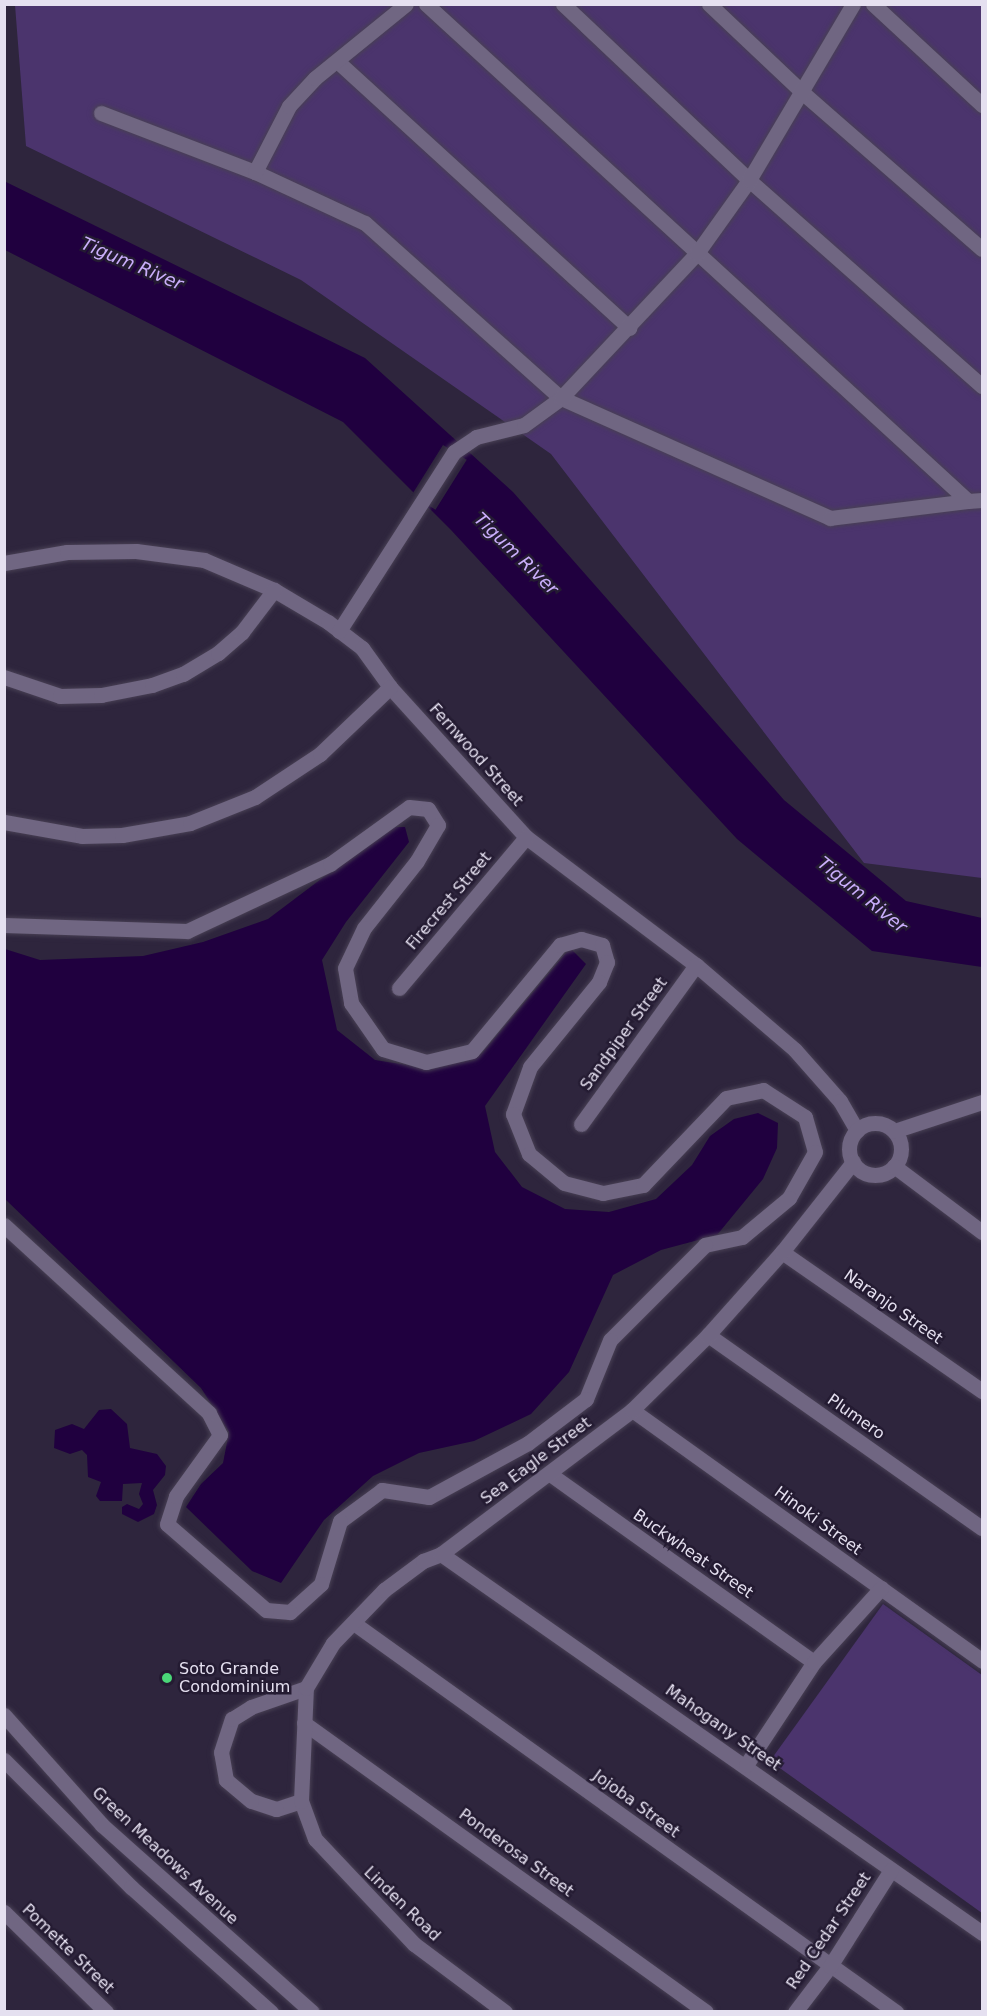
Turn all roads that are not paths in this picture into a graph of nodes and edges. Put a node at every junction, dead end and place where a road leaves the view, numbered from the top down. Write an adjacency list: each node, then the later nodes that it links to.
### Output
1 (406, 4): 7 (street)
2 (426, 4): 14 (street)
3 (563, 4): 12 (street)
4 (709, 4): 8 (street)
5 (853, 4): 8 (street)
6 (873, 4): 9 (street)
7 (338, 62): 11 (street); 15 (street)
8 (804, 93): 12 (street); 13 (street)
9 (982, 105)
10 (101, 112): 11 (street)
11 (255, 172): 17 (street)
12 (749, 180): 14 (street); 16 (street)
13 (982, 249)
14 (697, 254): 15 (street); 18 (street)
15 (629, 328): 17 (street)
16 (982, 386)
17 (561, 398): 18 (street); 21 (street)
18 (975, 501)
19 (4, 563): 20 (street, Fernwood Street)
20 (274, 590): 21 (street, Fernwood Street); 22 (street)
21 (339, 631): 23 (street, Fernwood Street)
22 (4, 677)
23 (390, 687): 24 (street); 25 (street, Fernwood Street)
24 (4, 822)
25 (526, 837): 27 (street, Fernwood Street); 28 (street, Firecrest Street)
26 (4, 925): 35 (street)
27 (696, 965): 30 (street, Sandpiper Street); 31 (street, Fernwood Street)
28 (399, 988)
29 (982, 1102): 32 (street)
30 (581, 1124)
31 (857, 1130): 32 (street); 33 (street)
32 (894, 1131): 34 (street)
33 (853, 1162): 34 (street); 37 (street, Sea Eagle Street)
34 (894, 1166): 36 (street)
35 (4, 1225)
36 (982, 1232)
37 (782, 1252): 38 (street, Sea Eagle Street); 39 (street, Naranjo Street)
38 (708, 1335): 40 (street, Sea Eagle Street); 42 (street, Plumero)
39 (982, 1391)
40 (632, 1410): 41 (street, Sea Eagle Street); 44 (street, Hinoki Street)
41 (550, 1474): 43 (street, Sea Eagle Street); 47 (street, Buckwheat Street)
42 (982, 1528)
43 (441, 1554): 45 (street, Sea Eagle Street); 52 (street, Mahogany Street)
44 (881, 1588): 46 (street, Hinoki Street); 47 (street)
45 (355, 1624): 48 (street, Sea Eagle Street); 57 (street, Jojoba Street)
46 (982, 1661)
47 (814, 1662): 52 (street)
48 (306, 1688): 50 (street, Sea Eagle Street); 53 (street)
49 (4, 1715): 60 (street, Green Meadows Avenue)
50 (304, 1723): 53 (street, Sea Eagle Street); 62 (street, Ponderosa Street)
51 (4, 1760): 59 (street)
52 (746, 1765): 54 (street, Mahogany Street)
53 (301, 1801): 61 (street, Linden Road)
54 (891, 1870): 56 (street, Mahogany Street); 57 (street, Red Cedar Street)
55 (4, 1912): 58 (street, Pomette Street)
56 (982, 1934)
57 (830, 1966): 63 (street, Red Cedar Street); 64 (street, Jojoba Street)
58 (106, 2012)
59 (272, 2012)
60 (312, 2012)
61 (505, 2012)
62 (706, 2012)
63 (795, 2012)
64 (896, 2012)

